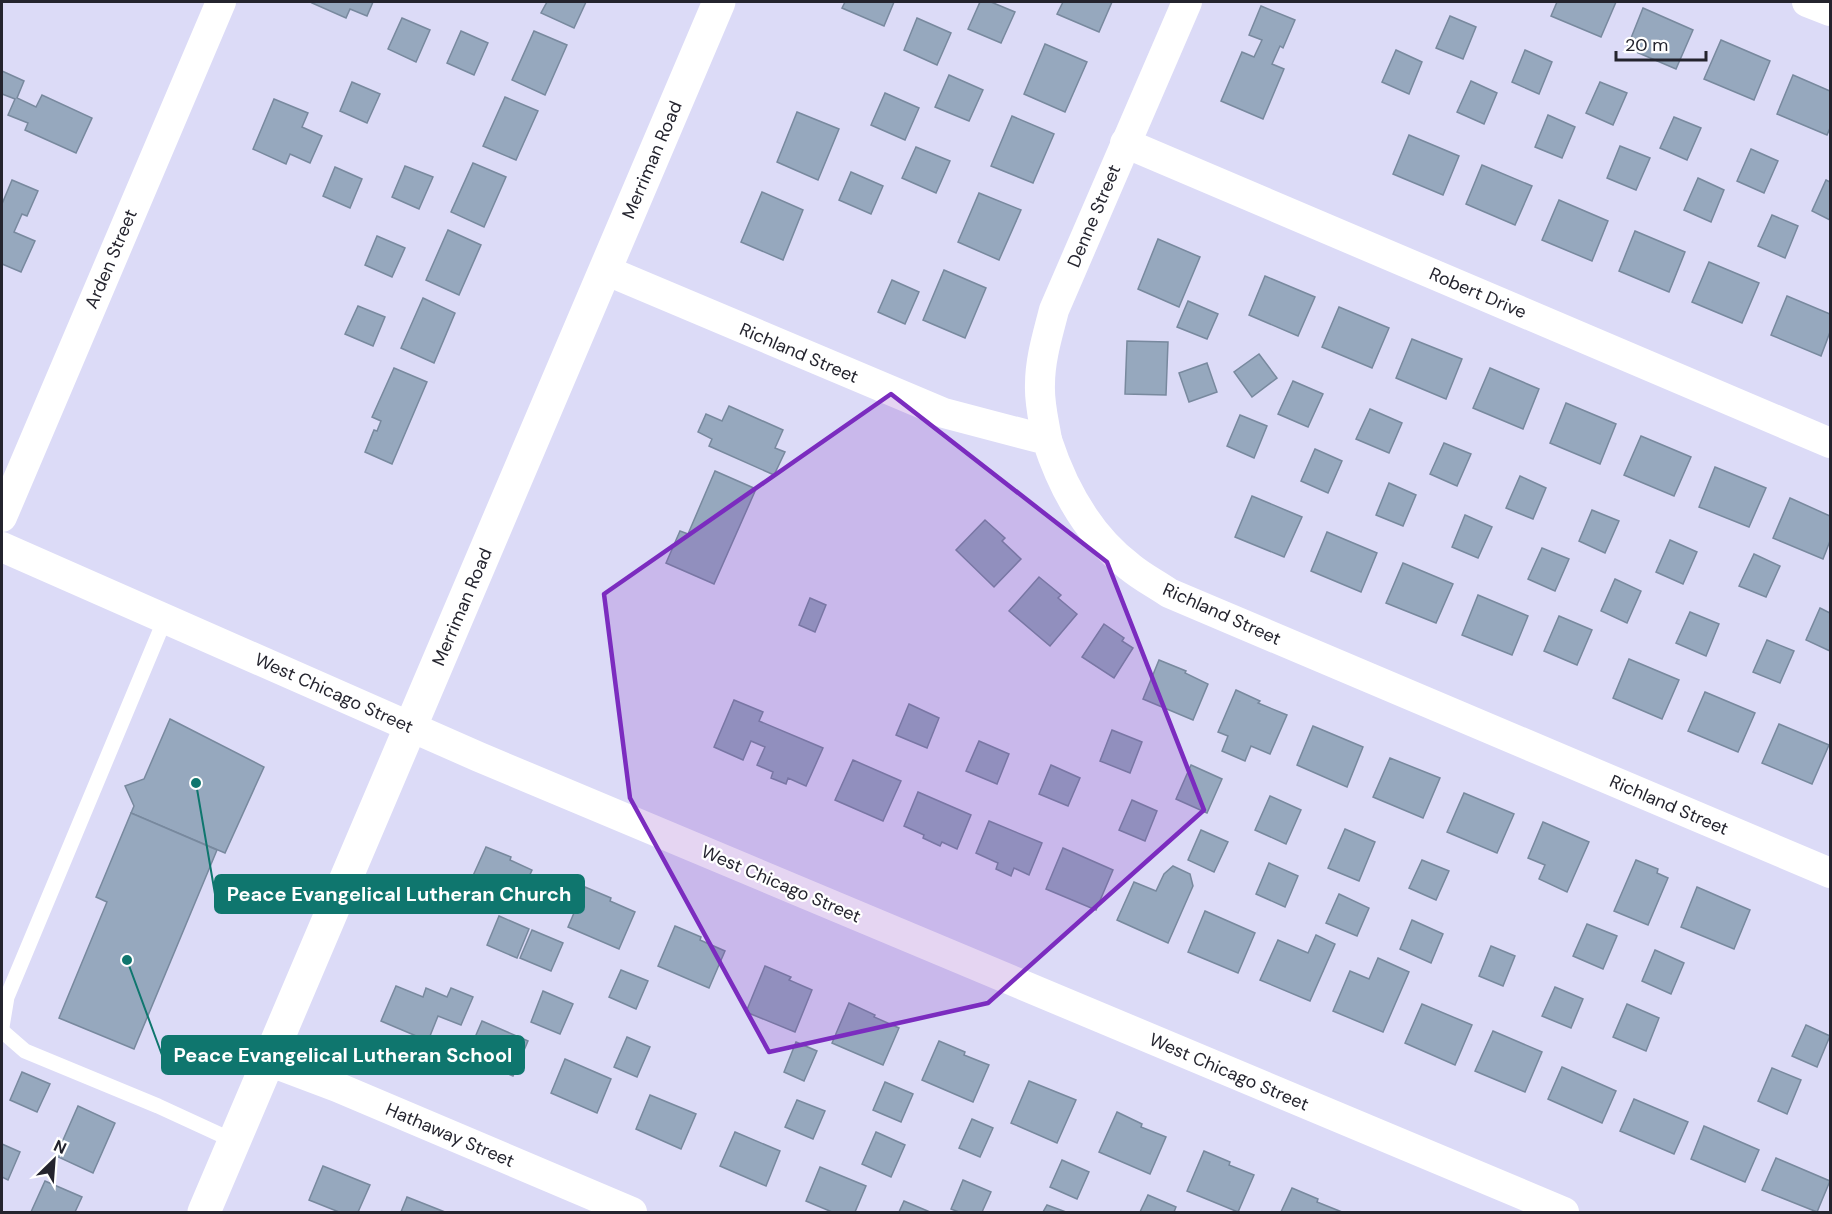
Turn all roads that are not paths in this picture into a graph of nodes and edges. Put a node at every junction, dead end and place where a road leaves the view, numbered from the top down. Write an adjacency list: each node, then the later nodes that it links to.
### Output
1 (220, 2): 10 (street, Arden Street)
2 (719, 2): 7 (main road, Merriman Road)
3 (1187, 2): 6 (street, Denne Street)
4 (1807, 2): 5 (street)
5 (1830, 12)
6 (1125, 143): 8 (street, Denne Street); 9 (street, Robert Drive)
7 (605, 270): 8 (street, Richland Street); 13 (main road, Merriman Road)
8 (1047, 440): 14 (street, Richland Street)
9 (1830, 443)
10 (2, 517)
11 (2, 547): 12 (street, West Chicago Street)
12 (165, 619): 13 (street, West Chicago Street); 15 (lane)
13 (411, 727): 16 (main road, Merriman Road); 20 (street, West Chicago Street)
14 (1830, 873)
15 (2, 1029): 17 (lane)
16 (268, 1061): 17 (main road, Merriman Road); 19 (street, Hathaway Street)
17 (234, 1141): 18 (main road, Merriman Road)
18 (204, 1212)
19 (632, 1212)
20 (1564, 1212)

